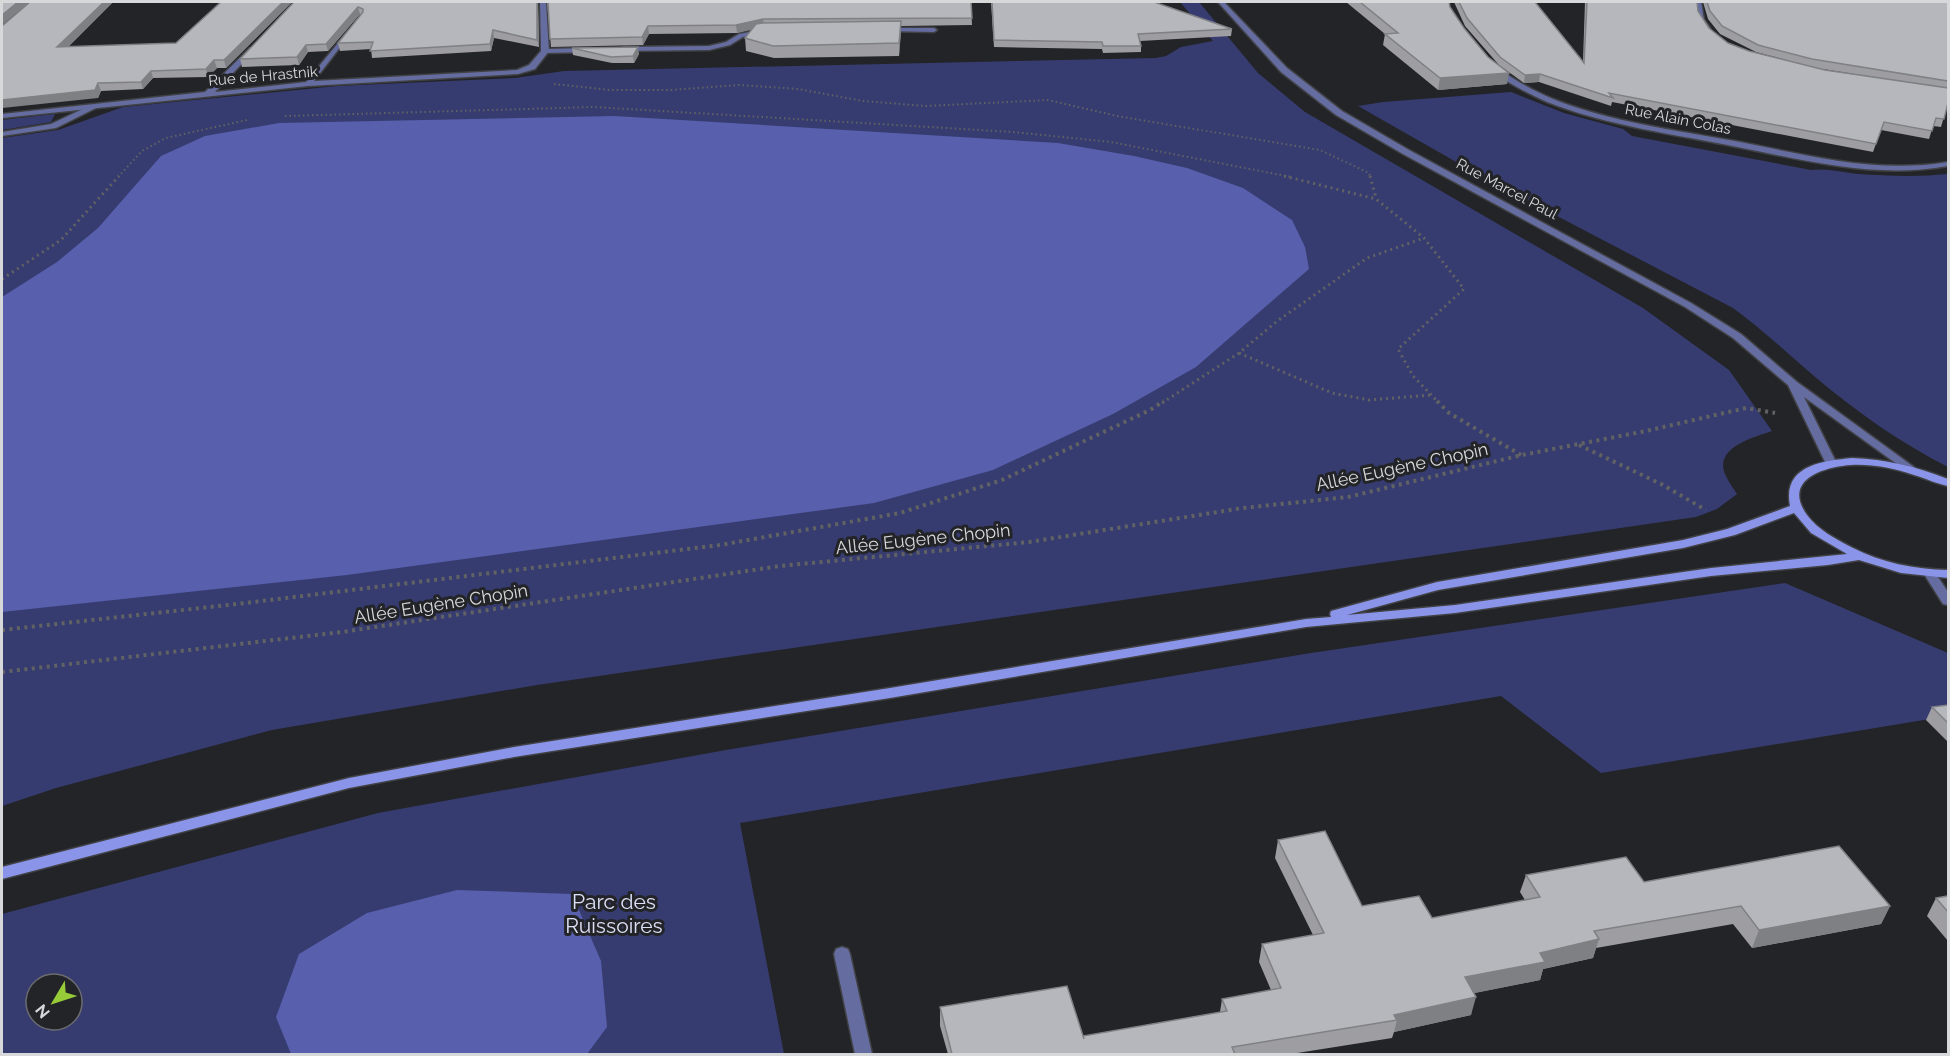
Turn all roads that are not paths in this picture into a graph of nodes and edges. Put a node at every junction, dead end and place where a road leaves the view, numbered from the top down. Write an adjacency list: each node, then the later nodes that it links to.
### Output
1 (543, 2): 12 (street)
2 (1221, 2): 20 (street, Rue Marcel Paul)
3 (1698, 2): 8 (street)
4 (353, 27): 14 (street)
5 (877, 30): 6 (street)
6 (934, 30)
7 (776, 31): 11 (street)
8 (1715, 34)
9 (259, 41): 15 (street)
10 (604, 50): 12 (street)
11 (615, 50)
12 (545, 51): 14 (street, Rue de Hrastnik)
13 (1487, 63): 19 (street, Rue Alain Colas)
14 (308, 84): 15 (street, Rue de Hrastnik)
15 (207, 94): 16 (street, Rue de Hrastnik)
16 (94, 107): 17 (street, Rue de Hrastnik); 18 (street)
17 (2, 116)
18 (2, 134)
19 (1948, 164)
20 (1793, 384): 21 (street, Rue Marcel Paul); 22 (street, Rue Marcel Paul)
21 (1831, 464): 22 (main road); 24 (main road)
22 (1912, 470): 23 (main road)
23 (1948, 483)
24 (1797, 508): 25 (main road); 29 (main road)
25 (1859, 556): 26 (main road); 29 (main road)
26 (1930, 574): 27 (main road); 28 (street)
27 (1948, 574)
28 (1948, 601)
29 (1306, 623): 30 (main road)
30 (2, 873)
31 (842, 954): 32 (street)
32 (864, 1054)

